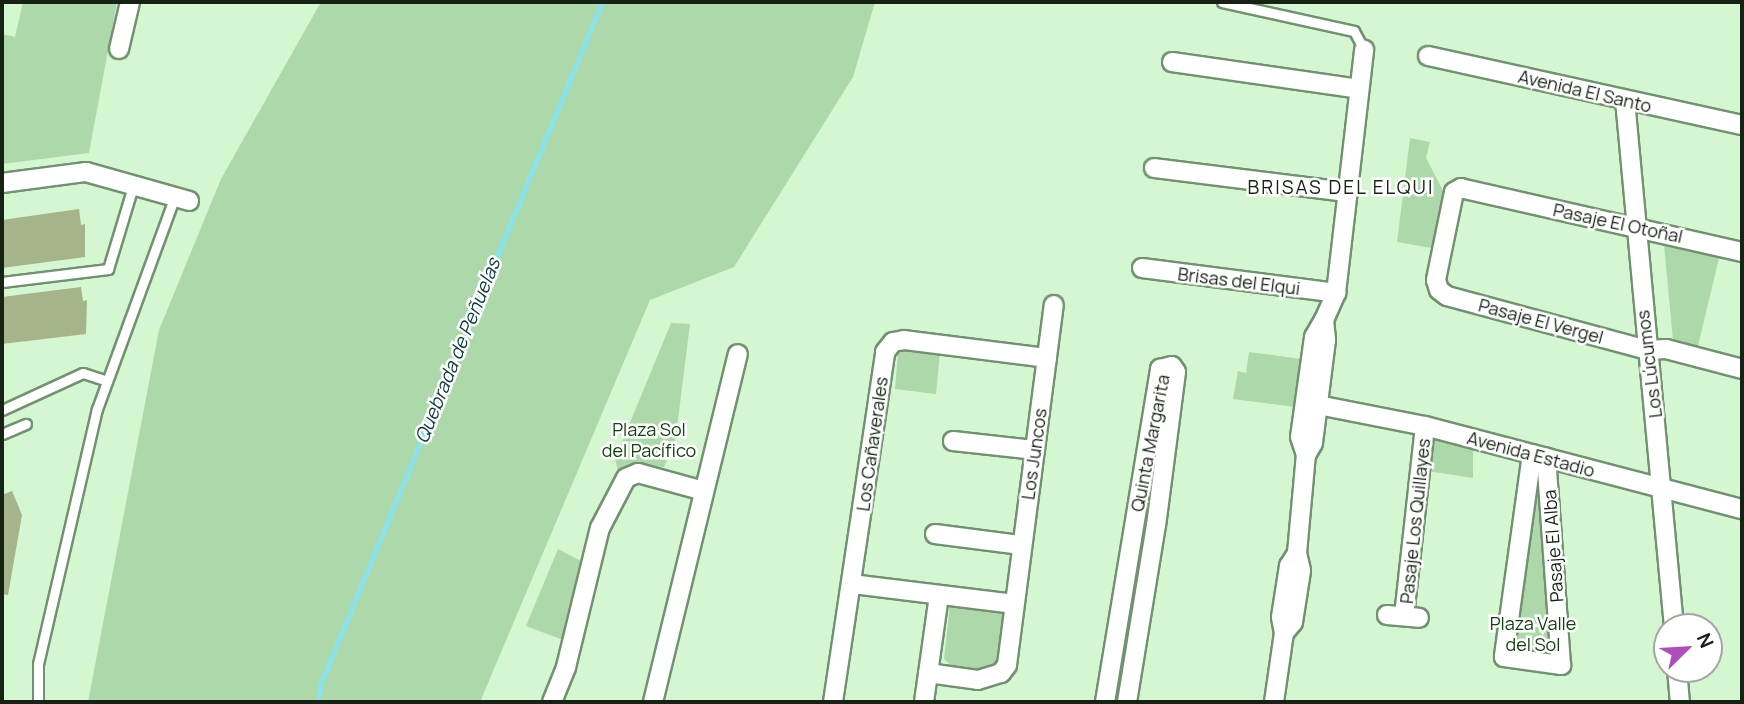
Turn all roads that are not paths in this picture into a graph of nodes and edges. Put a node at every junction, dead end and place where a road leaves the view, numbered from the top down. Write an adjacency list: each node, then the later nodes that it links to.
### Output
1 (130, 2): 4 (street)
2 (1222, 2): 3 (lane)
3 (1264, 6): 5 (lane)
4 (120, 49)
5 (1364, 50): 8 (street)
6 (1428, 56): 9 (street, Avenida El Santo)
7 (1172, 62): 8 (street)
8 (1359, 89): 14 (street)
9 (1625, 100): 10 (street, Avenida El Santo); 17 (street, Los Lúcumos)
10 (1742, 125)
11 (1154, 168): 14 (street)
12 (2, 183): 13 (street)
13 (134, 183): 16 (street); 20 (lane)
14 (1348, 192): 21 (street)
15 (1454, 192): 17 (street, Pasaje El Otoñal); 24 (street, Pasaje El Vergel)
16 (183, 198): 28 (lane)
17 (1635, 231): 18 (street, Pasaje El Otoñal); 24 (street, Los Lúcumos)
18 (1742, 252)
19 (1142, 268): 21 (street, Brisas del Elqui)
20 (2, 282)
21 (1336, 293): 23 (street)
22 (1054, 305): 26 (street, Los Juncos)
23 (1324, 320): 29 (street); 36 (street)
24 (1647, 350): 27 (street, Pasaje El Vergel); 38 (street, Los Lúcumos)
25 (738, 354): 39 (street)
26 (1047, 358): 35 (street, Los Juncos); 45 (street, Los Cañaverales)
27 (1742, 369)
28 (107, 381): 30 (lane); 54 (lane)
29 (1318, 405): 32 (street, Avenida Estadio); 36 (street)
30 (2, 410)
31 (26, 424): 33 (lane)
32 (1425, 426): 37 (street, Avenida Estadio); 49 (street, Pasaje Los Quillayes)
33 (2, 434)
34 (953, 441): 35 (street)
35 (1034, 450): 44 (street, Los Juncos)
36 (1306, 455): 61 (street)
37 (1539, 456): 37 (street, Pasaje El Alba); 38 (street, Avenida Estadio)
38 (1664, 490): 40 (street, Avenida Estadio); 48 (street, Los Lúcumos)
39 (704, 491): 55 (street); 56 (street)
40 (1742, 509)
41 (1135, 520): 42 (street, Quinta Margarita); 42 (street, Quinta Margarita); 50 (street, Quinta Margarita)
42 (1156, 525): 51 (street, Quinta Margarita)
43 (935, 534): 44 (street)
44 (1021, 545): 47 (street, Los Juncos)
45 (852, 584): 46 (street); 57 (street, Los Cañaverales)
46 (939, 595): 47 (street); 52 (street)
47 (1014, 604): 52 (street, Los Juncos)
48 (1673, 613)
49 (1403, 616)
50 (1113, 652): 51 (street); 59 (street, Quinta Margarita)
51 (1135, 656): 60 (street, Quinta Margarita)
52 (928, 673): 58 (street)
53 (1678, 683): 62 (street)
54 (38, 702)
55 (552, 702)
56 (653, 702)
57 (833, 702)
58 (924, 702)
59 (1105, 702)
60 (1127, 702)
61 (1274, 702)
62 (1679, 702)

